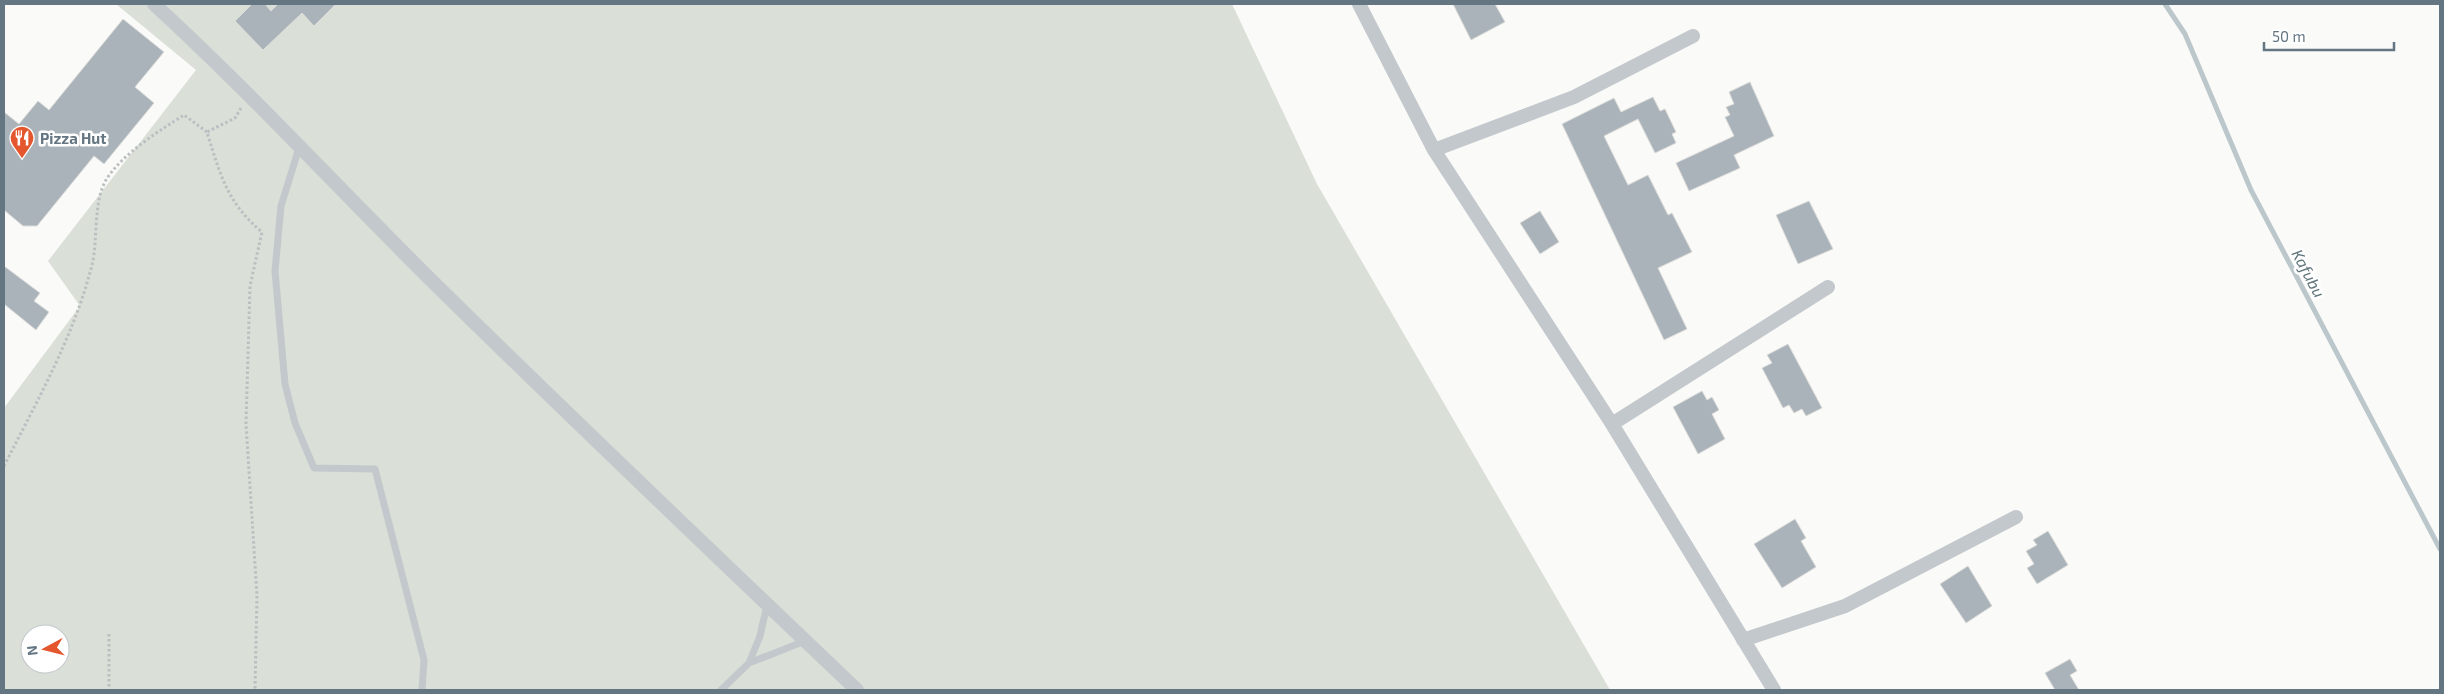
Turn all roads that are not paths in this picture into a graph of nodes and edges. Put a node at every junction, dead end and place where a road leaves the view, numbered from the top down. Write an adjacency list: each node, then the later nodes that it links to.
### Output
1 (155, 4): 4 (street)
2 (1359, 4): 5 (street)
3 (1693, 36): 5 (street)
4 (299, 148): 9 (street); 13 (lane)
5 (1434, 150): 7 (street)
6 (1828, 287): 7 (street)
7 (1612, 424): 11 (street)
8 (2016, 517): 11 (street)
9 (767, 605): 10 (street); 12 (lane)
10 (805, 640): 12 (lane); 15 (street)
11 (1743, 640): 16 (street)
12 (749, 663): 14 (lane)
13 (422, 690)
14 (721, 690)
15 (857, 690)
16 (1774, 690)

